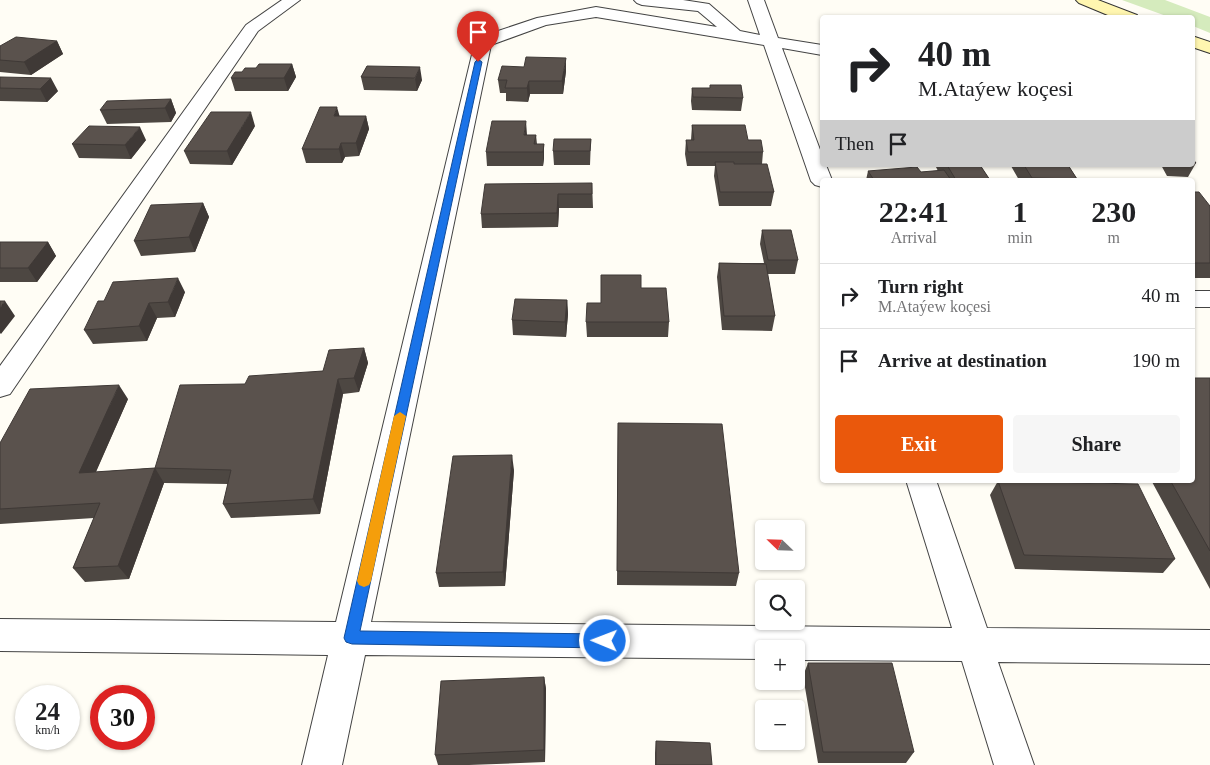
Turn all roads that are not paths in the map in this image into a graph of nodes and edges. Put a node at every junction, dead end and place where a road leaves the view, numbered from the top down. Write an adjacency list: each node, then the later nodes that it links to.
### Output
1 (292, 0): 14 (street)
2 (642, 0): 6 (street)
3 (756, 0): 7 (street)
4 (1084, 0): 5 (main road)
5 (1123, 15)
6 (736, 36): 7 (street); 17 (street)
7 (771, 42): 10 (street); 11 (street)
8 (1195, 42): 9 (main road)
9 (1210, 48)
10 (820, 50)
11 (821, 178)
12 (1195, 299): 13 (street)
13 (1210, 299)
14 (0, 387)
15 (922, 483): 18 (street)
16 (0, 635): 17 (street)
17 (352, 638): 18 (street); 20 (street)
18 (975, 646): 19 (street); 21 (street)
19 (1210, 648)
20 (322, 765)
21 (1014, 765)

